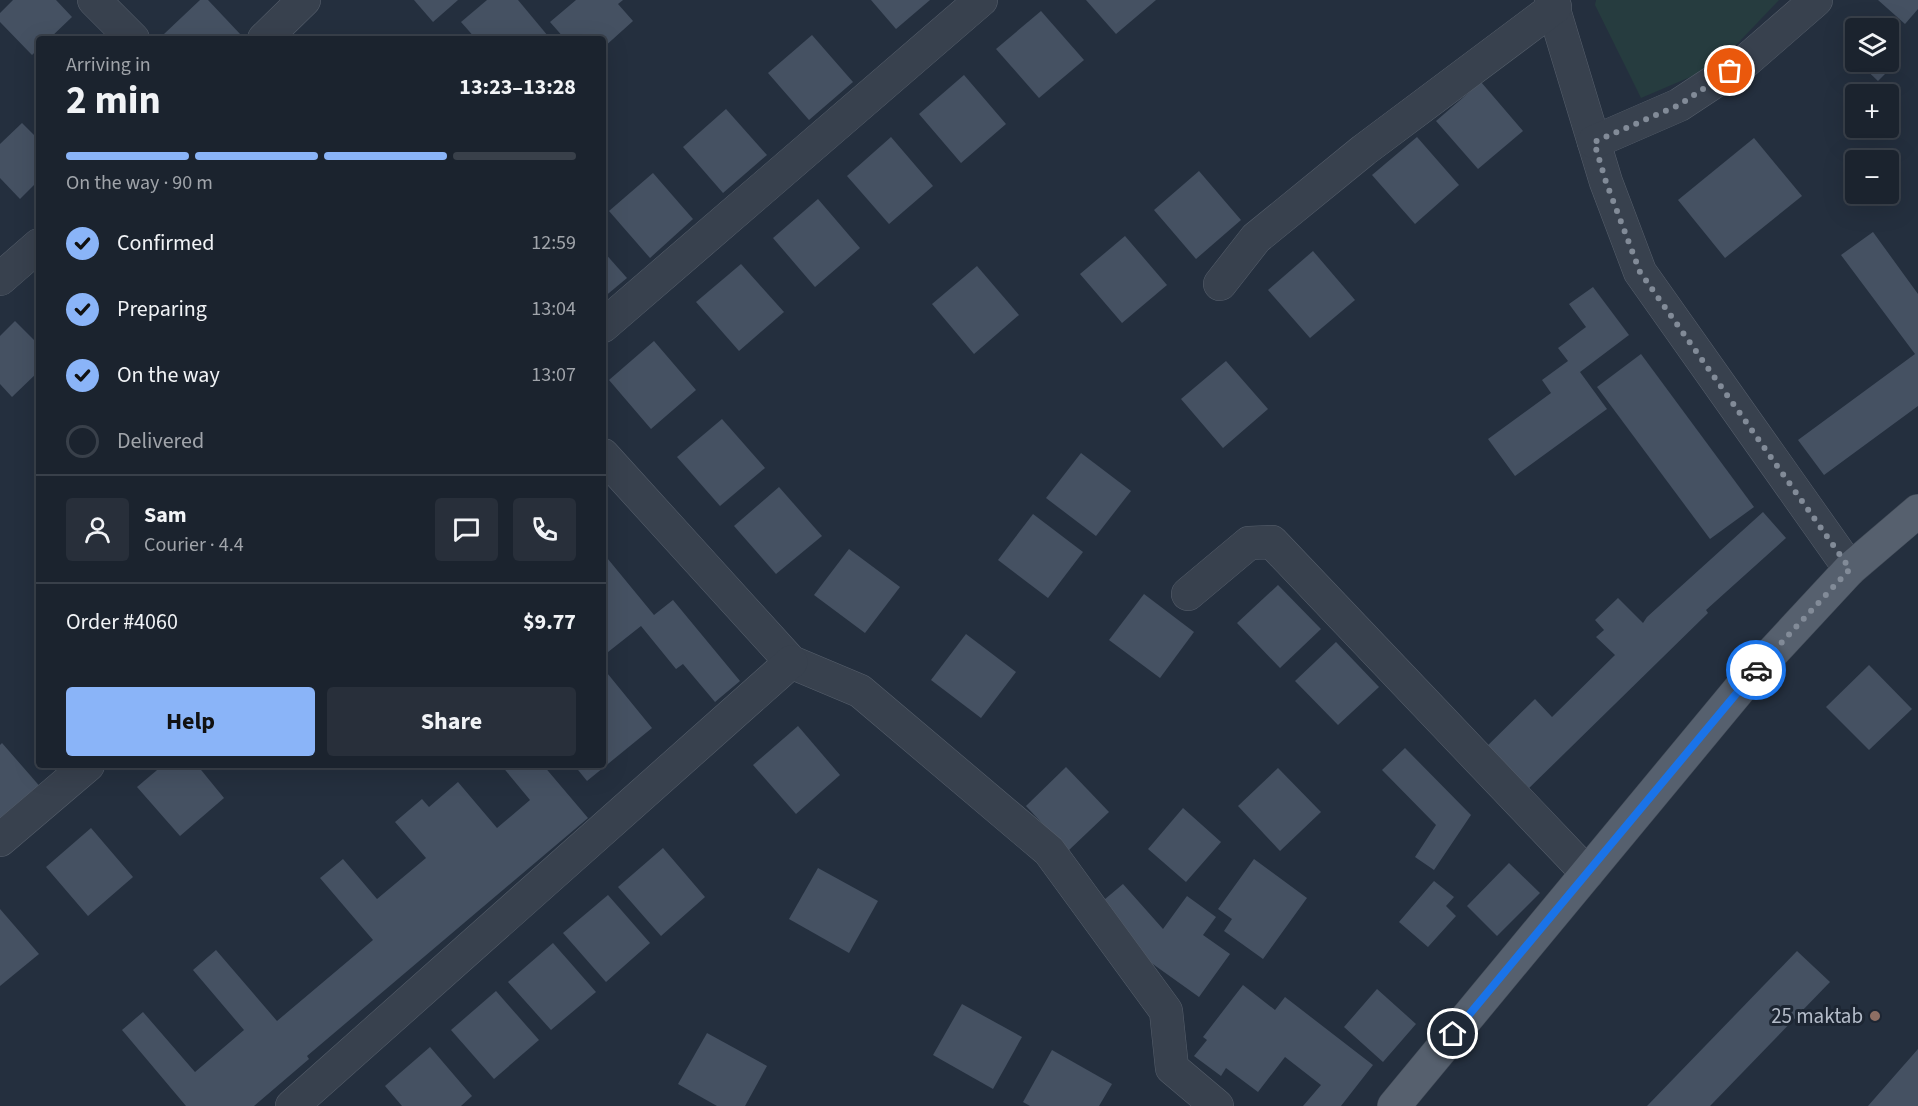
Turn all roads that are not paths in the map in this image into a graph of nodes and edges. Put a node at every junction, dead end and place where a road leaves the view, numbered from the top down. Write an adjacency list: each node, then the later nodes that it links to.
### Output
1 (94, 0): 6 (street)
2 (304, 0): 7 (street)
3 (981, 0): 12 (street)
4 (1816, 0): 8 (street)
5 (1553, 4): 8 (street); 11 (street)
6 (130, 36)
7 (267, 36)
8 (1594, 142): 15 (street)
9 (36, 248): 10 (street)
10 (0, 279)
11 (1220, 284)
12 (606, 323)
13 (606, 458): 17 (street)
14 (1918, 512): 15 (main road)
15 (1850, 569): 20 (main road)
16 (1188, 594): 20 (street)
17 (791, 662): 21 (street); 22 (street)
18 (84, 768): 19 (street)
19 (0, 840)
20 (1587, 873): 23 (main road)
21 (292, 1106)
22 (1217, 1106)
23 (1394, 1106)

